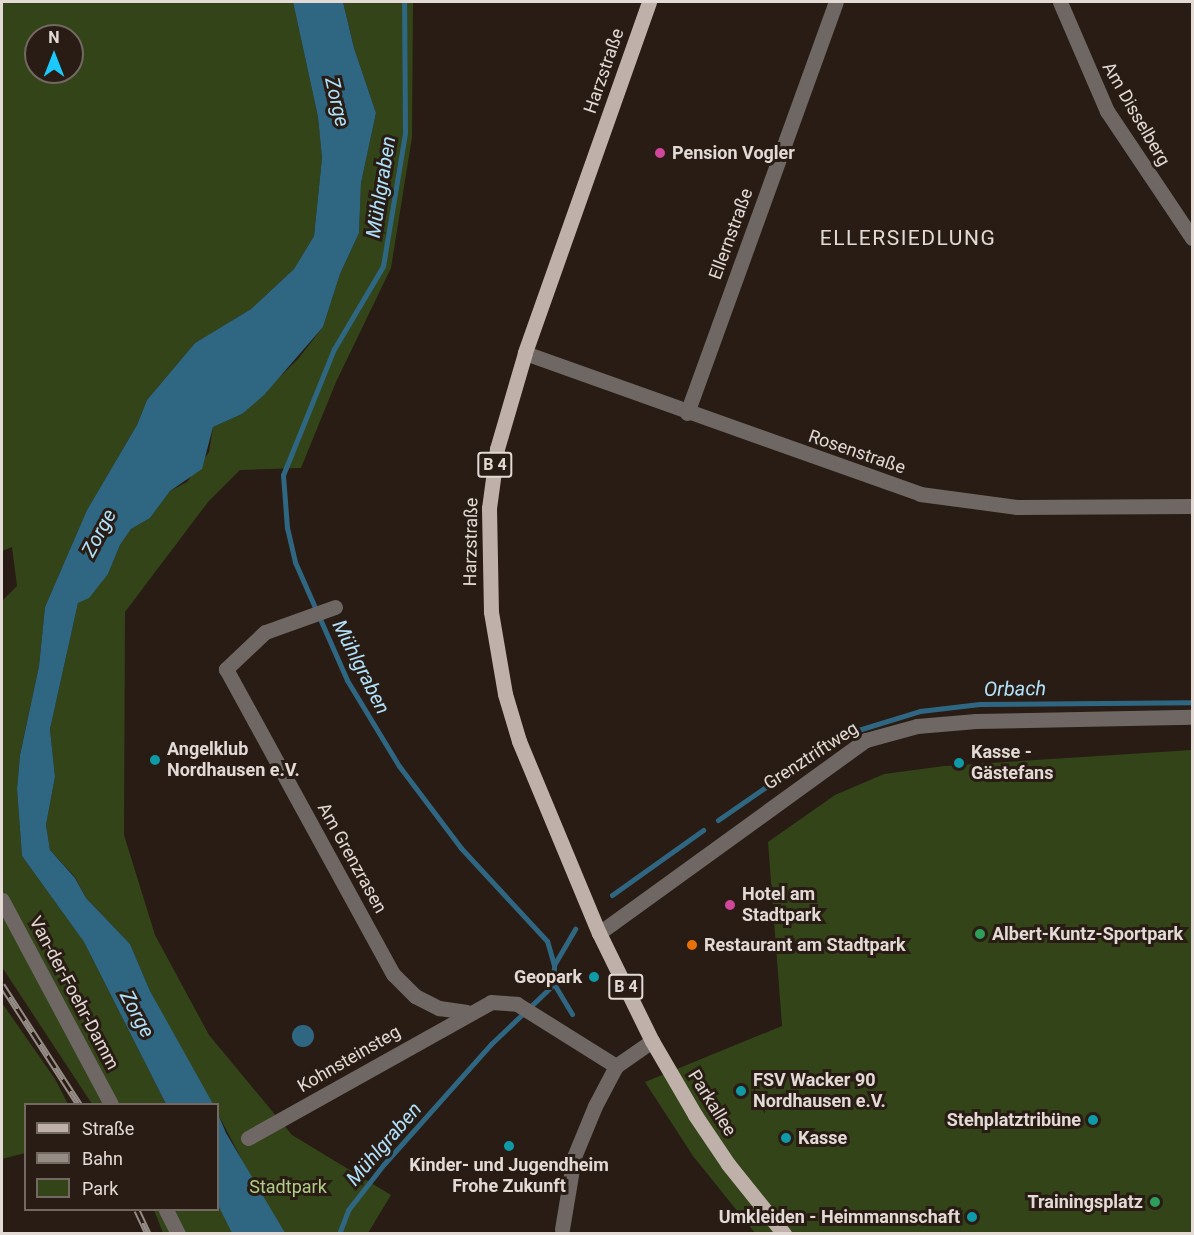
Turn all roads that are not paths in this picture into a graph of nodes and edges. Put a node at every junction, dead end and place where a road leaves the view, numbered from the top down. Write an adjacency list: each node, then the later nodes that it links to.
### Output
1 (649, 2): 5 (main road, Harzstraße / B 4)
2 (836, 2): 6 (street, Ellernstraße)
3 (1060, 2): 4 (street, Am Disselberg)
4 (1192, 238)
5 (525, 353): 6 (street, Rosenstraße); 11 (main road, Harzstraße / B 4)
6 (687, 413): 7 (street, Rosenstraße)
7 (1192, 506)
8 (322, 612): 12 (street, Am Grenzrasen)
9 (1192, 717): 11 (street, Grenztriftweg)
10 (2, 900): 15 (street, Van-der-Foehr-Damm)
11 (599, 933): 13 (main road, Harzstraße / B 4)
12 (467, 1012): 14 (street, Am Grenzrasen); 16 (street, Kohnsteinsteg)
13 (652, 1041): 14 (street); 20 (main road, Parkallee / B 4)
14 (616, 1066): 18 (street)
15 (110, 1103)
16 (248, 1138)
17 (167, 1211): 19 (street)
18 (562, 1229)
19 (178, 1233)
20 (784, 1233)

